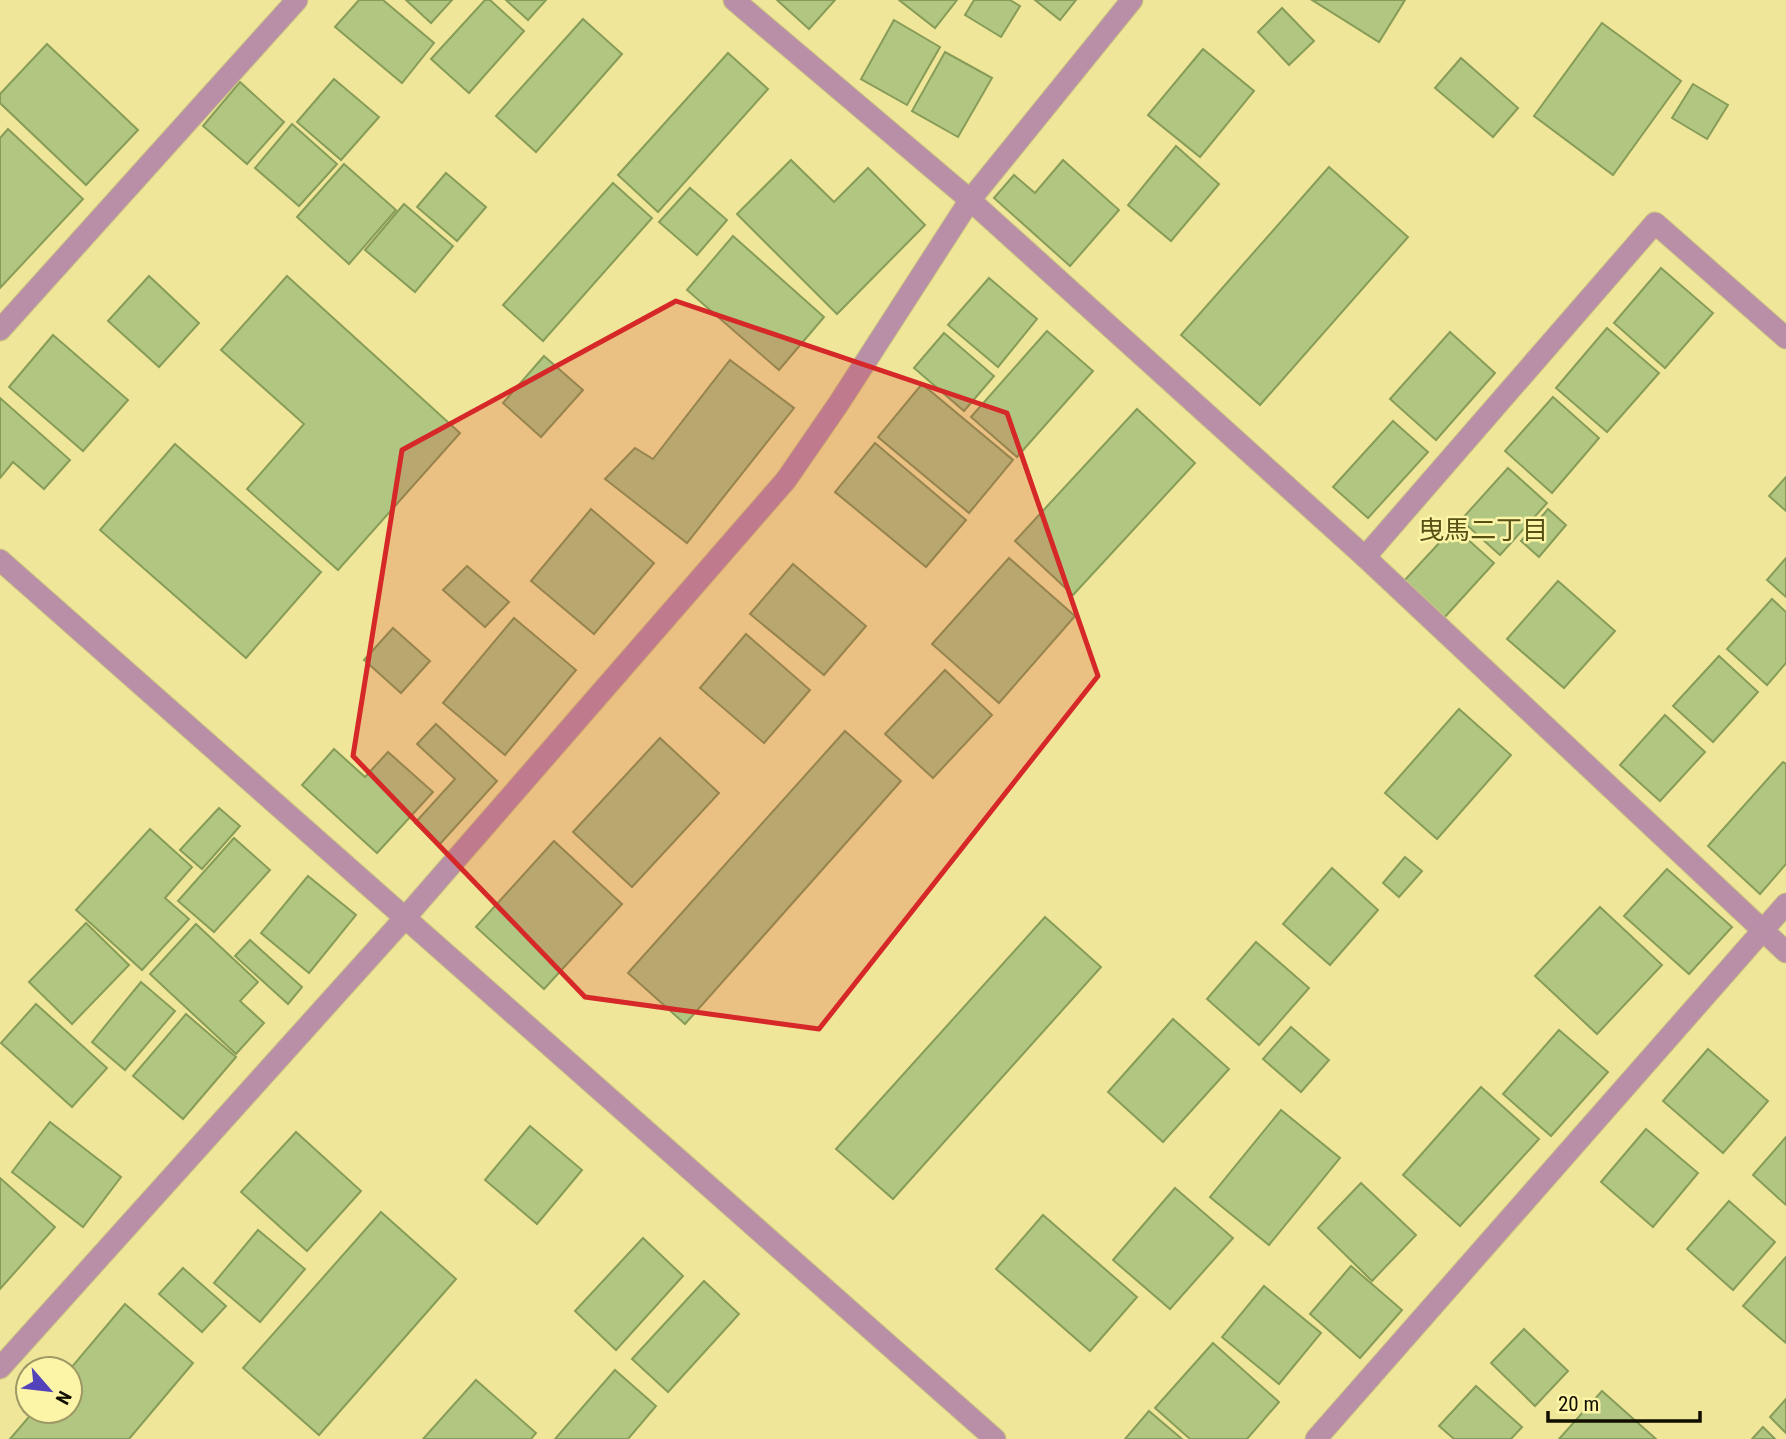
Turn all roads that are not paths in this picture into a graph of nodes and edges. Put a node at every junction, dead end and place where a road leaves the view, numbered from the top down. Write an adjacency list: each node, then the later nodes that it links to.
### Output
1 (297, 0): 5 (street)
2 (734, 0): 4 (street)
3 (1132, 0): 4 (street)
4 (970, 200): 7 (street); 10 (street)
5 (0, 330)
6 (1786, 338): 7 (street)
7 (1365, 557): 11 (street)
8 (0, 560): 10 (street)
9 (1786, 904): 11 (street)
10 (404, 919): 13 (street); 14 (street)
11 (1762, 931): 12 (street); 15 (street)
12 (1786, 952)
13 (0, 1368)
14 (995, 1439)
15 (1315, 1439)

